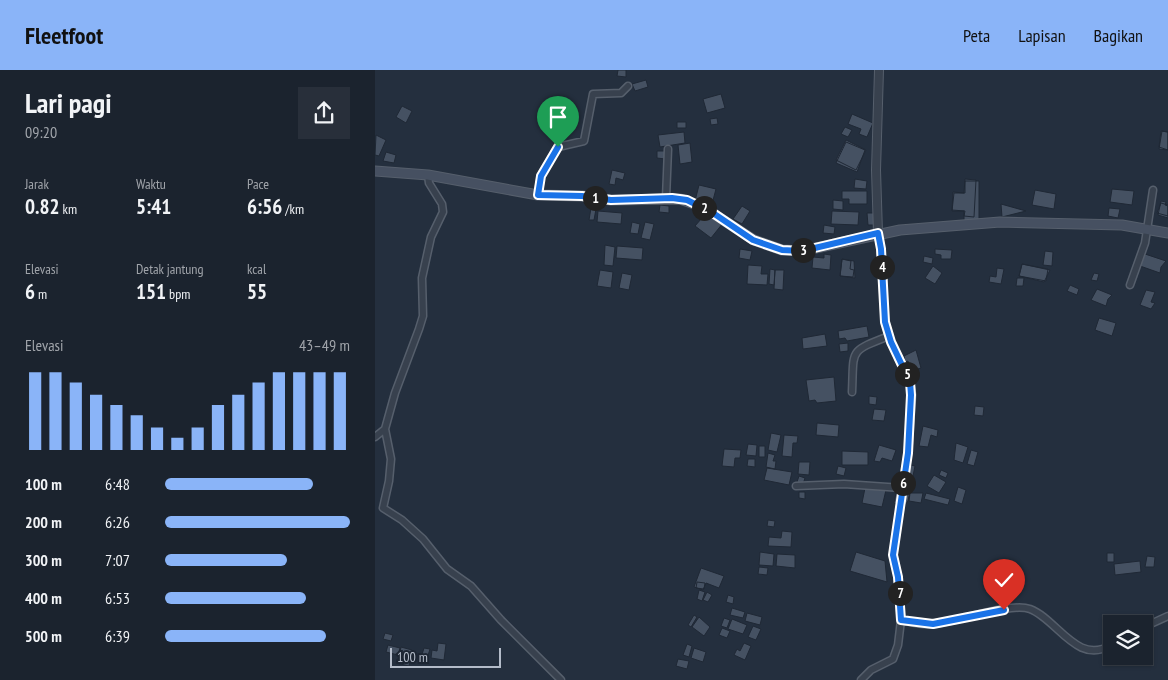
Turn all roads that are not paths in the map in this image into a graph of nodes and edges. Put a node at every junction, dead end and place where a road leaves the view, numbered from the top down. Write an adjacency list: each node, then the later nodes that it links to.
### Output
1 (879, 70): 11 (street)
2 (628, 86): 7 (street)
3 (668, 149): 8 (street)
4 (375, 171): 5 (main road)
5 (428, 175): 7 (main road); 15 (street)
6 (1153, 190): 9 (street)
7 (538, 195): 8 (main road)
8 (666, 198): 11 (main road)
9 (1147, 228): 10 (main road); 11 (main road); 12 (street)
10 (1168, 232)
11 (878, 233): 13 (street)
12 (1130, 285)
13 (889, 336): 14 (street); 18 (street)
14 (852, 392)
15 (385, 429): 16 (street); 23 (street)
16 (375, 437)
17 (797, 486): 18 (street)
18 (902, 488): 20 (street)
19 (1168, 616): 21 (street)
20 (901, 620): 22 (street); 24 (street)
21 (1153, 623)
22 (1103, 649)
23 (561, 680)
24 (861, 680)

